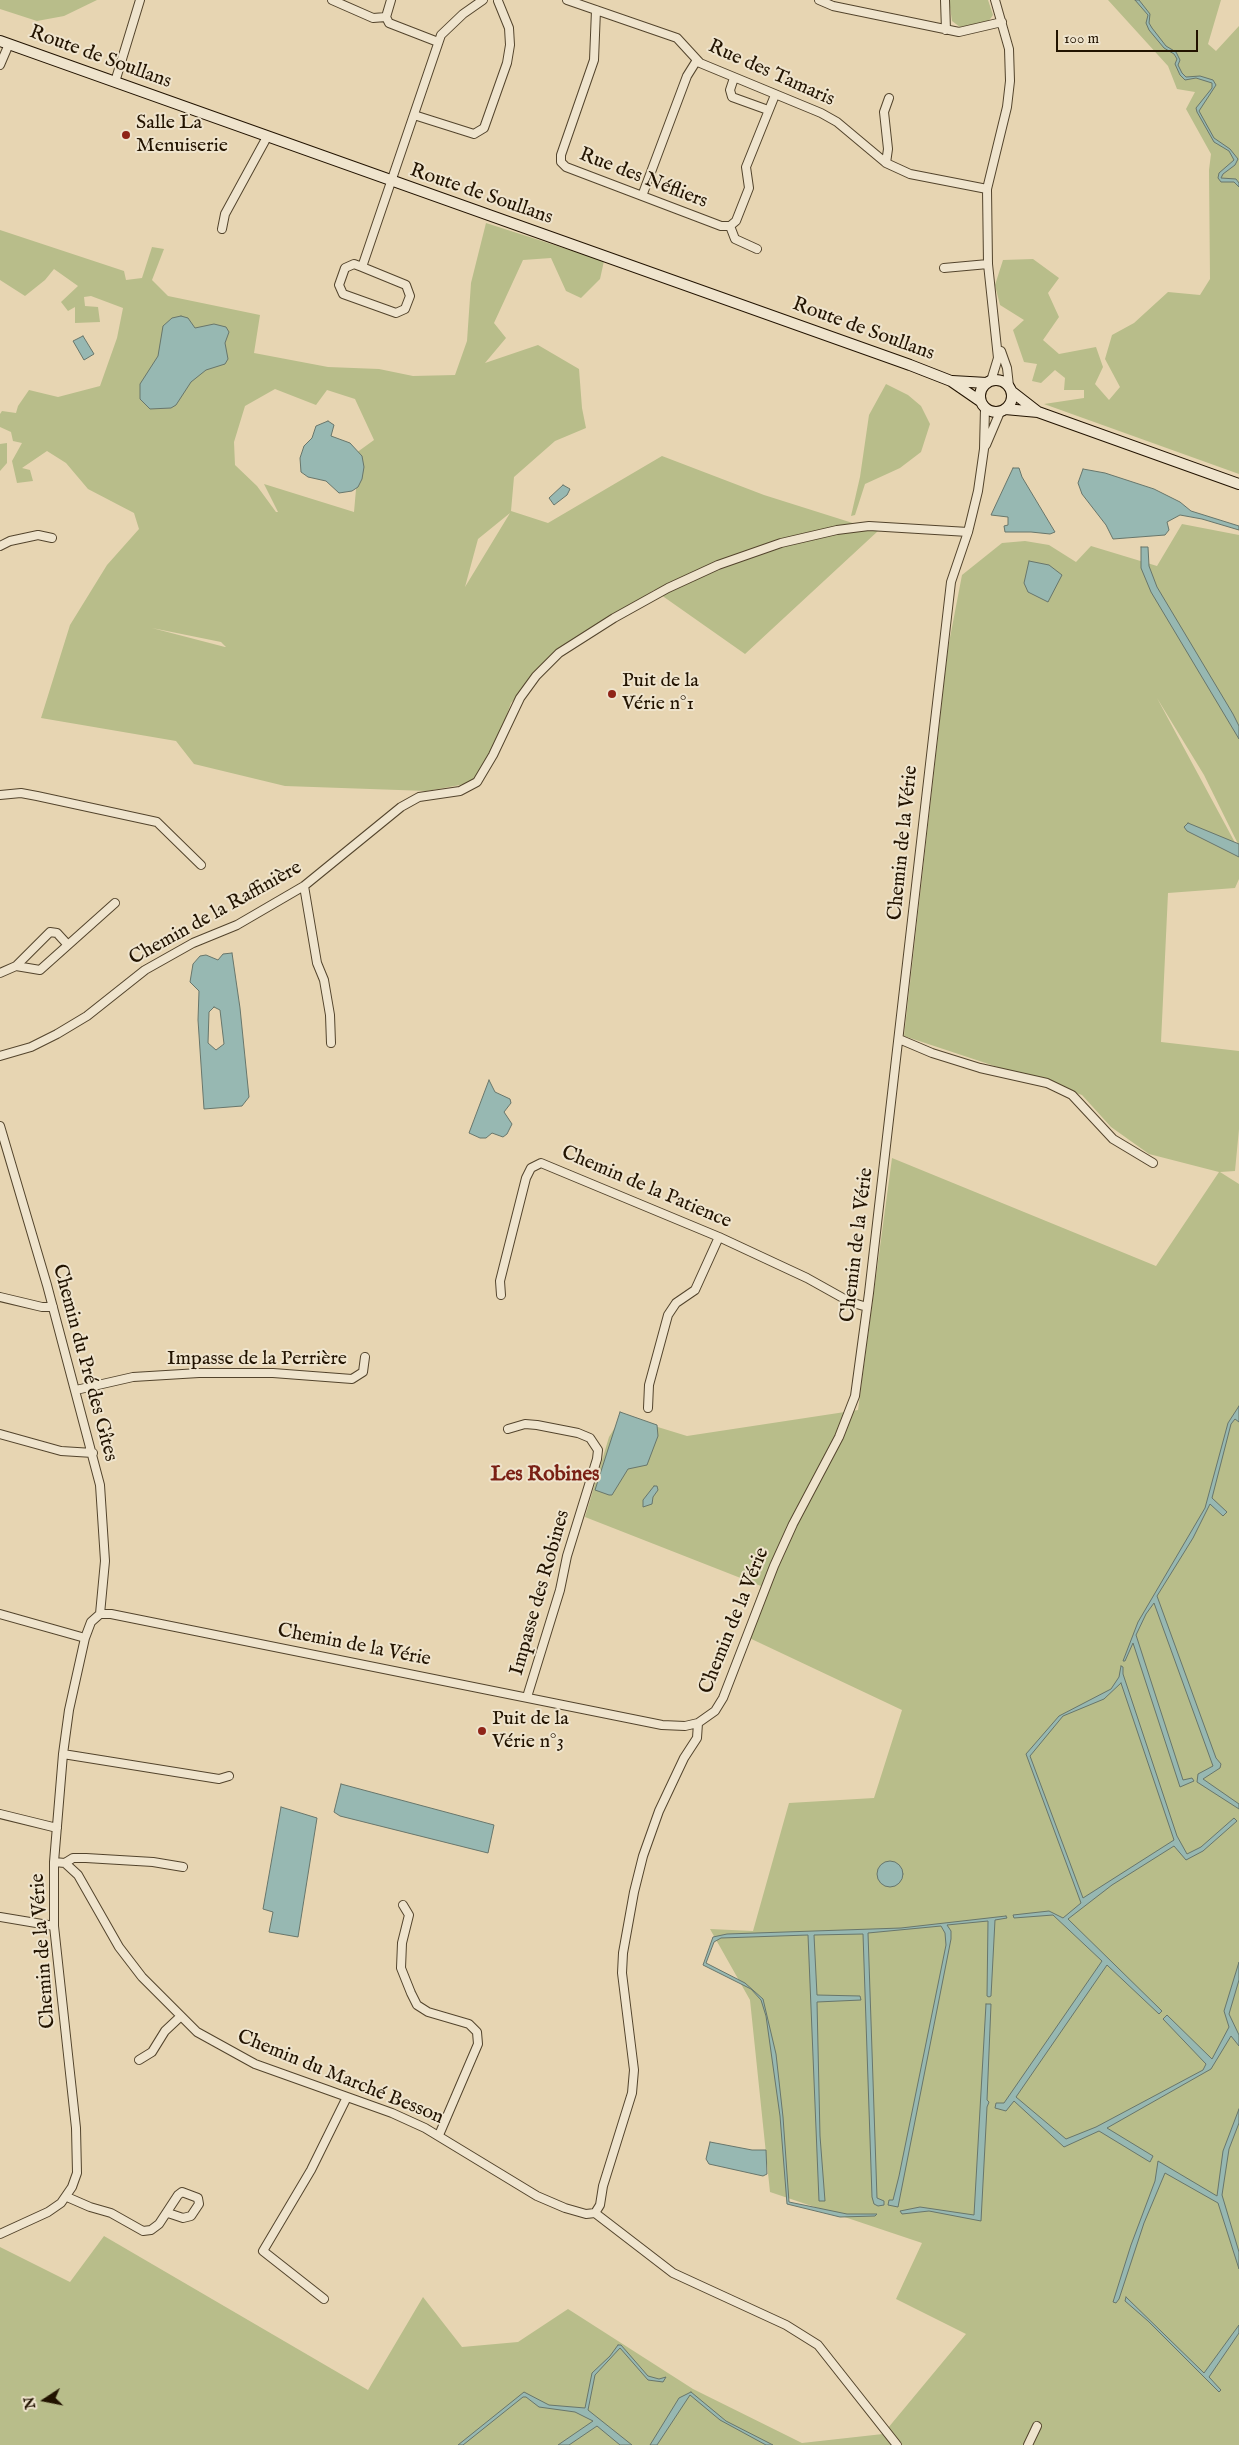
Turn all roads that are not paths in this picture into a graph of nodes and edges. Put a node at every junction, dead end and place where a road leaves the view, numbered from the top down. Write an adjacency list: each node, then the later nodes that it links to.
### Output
1 (140, 0): 20 (street)
2 (332, 0): 12 (street)
3 (391, 0): 12 (street)
4 (483, 0): 16 (street)
5 (487, 0): 6 (street)
6 (498, 0): 24 (street)
7 (567, 0): 11 (street, Rue des Tamaris)
8 (820, 0): 14 (street)
9 (945, 0): 14 (street)
10 (995, 0): 13 (street)
11 (596, 10): 17 (street, Rue des Tamaris); 29 (street, Rue des Néfliers)
12 (386, 17): 16 (street)
13 (1002, 22): 14 (street); 28 (street)
14 (946, 30)
15 (5, 42): 18 (street); 20 (main road, Route de Soullans)
16 (438, 42): 24 (street)
17 (697, 60): 19 (street, Rue des Tamaris); 29 (street)
18 (0, 65)
19 (734, 78): 21 (street, Rue des Tamaris); 23 (street)
20 (115, 82): 25 (main road, Route de Soullans)
21 (775, 95): 23 (street); 26 (street, Rue des Tamaris)
22 (889, 98): 26 (street)
23 (768, 110): 30 (street)
24 (414, 115): 27 (street)
25 (267, 137): 27 (main road, Route de Soullans); 31 (street)
26 (886, 163): 28 (street, Rue des Tamaris)
27 (390, 181): 34 (street); 37 (main road, Route de Soullans)
28 (987, 190): 33 (street)
29 (642, 196): 30 (street, Rue des Néfliers)
30 (730, 226): 32 (street)
31 (222, 229)
32 (756, 249)
33 (988, 264): 35 (street); 36 (street)
34 (362, 267): 34 (street)
35 (944, 268)
36 (997, 340): 38 (street); 39 (street)
37 (951, 381): 38 (main road, Route de Soullans); 40 (main road, Route de Soullans)
38 (989, 382): 39 (main road); 40 (main road)
39 (1010, 388): 41 (main road); 42 (main road)
40 (983, 404): 41 (main road); 43 (street, Chemin de la Vérie)
41 (1002, 411): 42 (main road); 43 (street, Chemin de la Vérie)
42 (1038, 412): 44 (main road)
43 (984, 449): 45 (street, Chemin de la Vérie)
44 (1239, 484)
45 (968, 532): 50 (street, Chemin de la Raffinière); 55 (street, Chemin de la Vérie)
46 (52, 538): 47 (street)
47 (0, 546)
48 (0, 795): 49 (street)
49 (201, 865)
50 (304, 886): 56 (street); 57 (street, Chemin de la Raffinière)
51 (115, 903): 52 (street)
52 (68, 946): 53 (street); 53 (street)
53 (16, 966): 54 (street)
54 (0, 973)
55 (899, 1039): 59 (street); 64 (street, Chemin de la Vérie)
56 (331, 1043)
57 (0, 1056)
58 (0, 1126): 63 (street, Chemin du Pré des Gîtes)
59 (1153, 1163)
60 (719, 1236): 61 (street, Chemin de la Patience); 64 (street, Chemin de la Patience); 67 (street)
61 (501, 1295)
62 (0, 1297): 63 (street)
63 (53, 1307): 66 (street, Chemin du Pré des Gîtes)
64 (867, 1307): 75 (street, Chemin de la Vérie)
65 (365, 1357): 66 (street, Impasse de la Perrière)
66 (76, 1390): 70 (street, Chemin du Pré des Gîtes)
67 (648, 1408)
68 (508, 1429): 74 (street, Impasse des Robines)
69 (0, 1434): 70 (street)
70 (93, 1453): 72 (street, Chemin du Pré des Gîtes)
71 (0, 1614): 73 (street)
72 (100, 1614): 73 (street, Chemin de la Vérie); 74 (street, Chemin de la Vérie)
73 (84, 1638): 76 (street, Chemin de la Vérie)
74 (528, 1697): 75 (street, Chemin de la Vérie)
75 (698, 1723): 92 (street)
76 (63, 1754): 77 (street); 79 (street, Chemin de la Vérie)
77 (229, 1776)
78 (0, 1814): 79 (street)
79 (57, 1828): 80 (street, Chemin de la Vérie)
80 (54, 1862): 81 (street); 85 (street, Chemin de la Vérie)
81 (65, 1863): 82 (street); 86 (street, Chemin du Marché Besson)
82 (182, 1867)
83 (403, 1905): 89 (street)
84 (0, 1917): 85 (street)
85 (54, 1926): 90 (street, Chemin de la Vérie)
86 (180, 2016): 87 (street); 88 (street, Chemin du Marché Besson)
87 (139, 2060)
88 (347, 2097): 89 (street, Chemin du Marché Besson); 94 (street)
89 (439, 2135): 92 (street, Chemin du Marché Besson)
90 (67, 2197): 91 (street); 93 (street)
91 (168, 2213)
92 (595, 2213): 96 (street, Chemin du Marché Besson)
93 (0, 2234)
94 (324, 2299)
95 (1037, 2426): 97 (street)
96 (897, 2445)
97 (1028, 2445)

